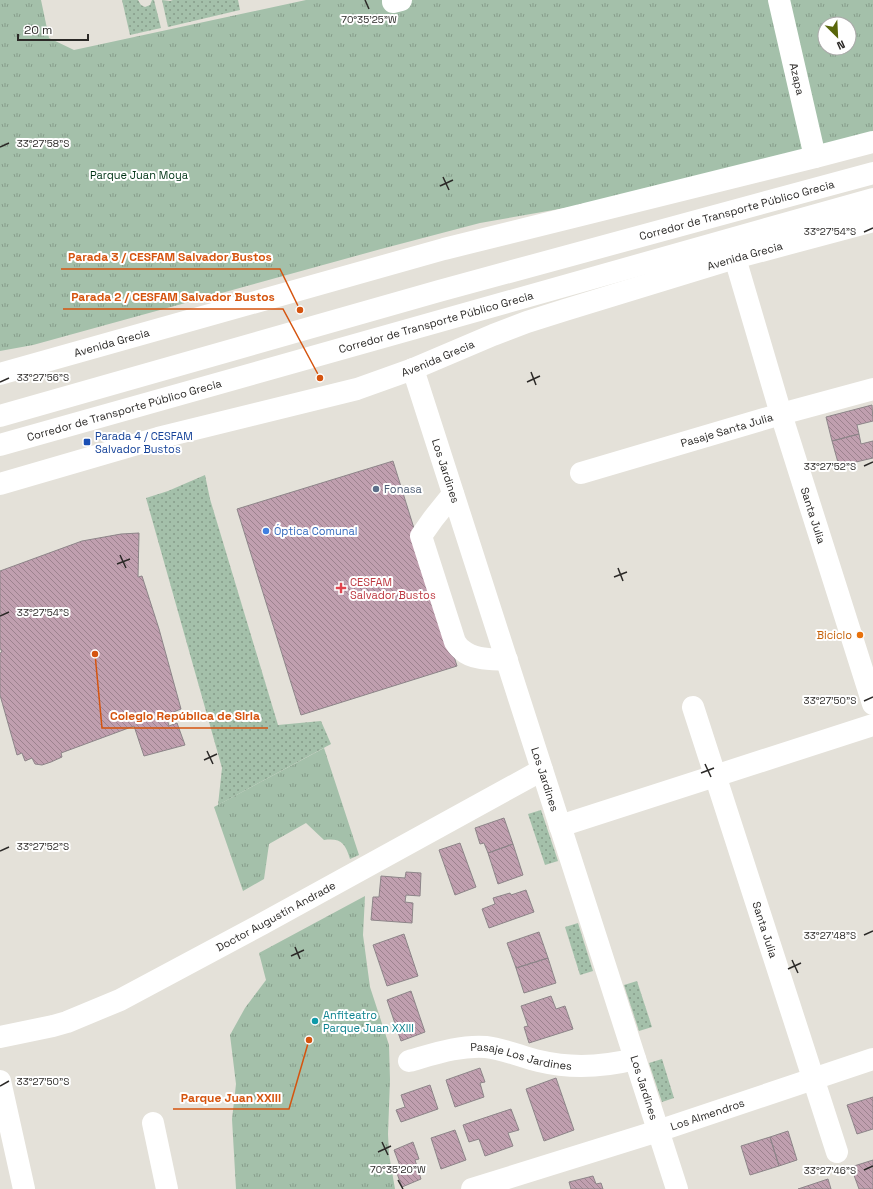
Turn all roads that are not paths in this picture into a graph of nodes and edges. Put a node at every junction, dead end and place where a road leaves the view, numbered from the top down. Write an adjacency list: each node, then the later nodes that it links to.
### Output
1 (393, 0): 2 (street)
2 (401, 0)
3 (779, 0): 5 (street, Azapa)
4 (873, 142): 5 (street, Avenida Grecia)
5 (815, 157): 11 (street, Avenida Grecia)
6 (873, 172): 14 (street, Corredor de Transporte Público Grecia)
7 (873, 199): 15 (street, Corredor de Transporte Público Grecia)
8 (873, 221): 9 (street, Avenida Grecia)
9 (735, 258): 10 (street, Avenida Grecia); 13 (street, Santa Julia)
10 (413, 370): 17 (street, Avenida Grecia); 18 (street, Los Jardines)
11 (0, 374)
12 (873, 389): 13 (street, Pasaje Santa Julia)
13 (781, 414): 16 (street, Pasaje Santa Julia); 20 (street, Santa Julia)
14 (0, 416)
15 (0, 445)
16 (581, 473)
17 (0, 484)
18 (453, 494): 19 (street, Los Jardines); 19 (street)
19 (507, 660): 23 (street, Los Jardines)
20 (873, 704)
21 (693, 707): 24 (street, Santa Julia)
22 (873, 725): 24 (street)
23 (542, 770): 25 (street, Los Jardines); 26 (street, Doctor Augustín Andrade)
24 (715, 776): 25 (street); 30 (street, Santa Julia)
25 (560, 826): 27 (street, Los Jardines)
26 (0, 1037)
27 (635, 1059): 29 (street, Pasaje Los Jardines); 33 (street, Los Jardines)
28 (873, 1059): 30 (street, Los Almendros)
29 (409, 1060)
30 (813, 1079): 33 (street, Los Almendros); 34 (street, Santa Julia)
31 (0, 1081): 35 (street)
32 (153, 1123): 36 (street)
33 (658, 1131): 37 (street, Los Almendros); 38 (street, Los Jardines)
34 (837, 1152)
35 (24, 1189)
36 (167, 1189)
37 (472, 1189)
38 (677, 1189)

